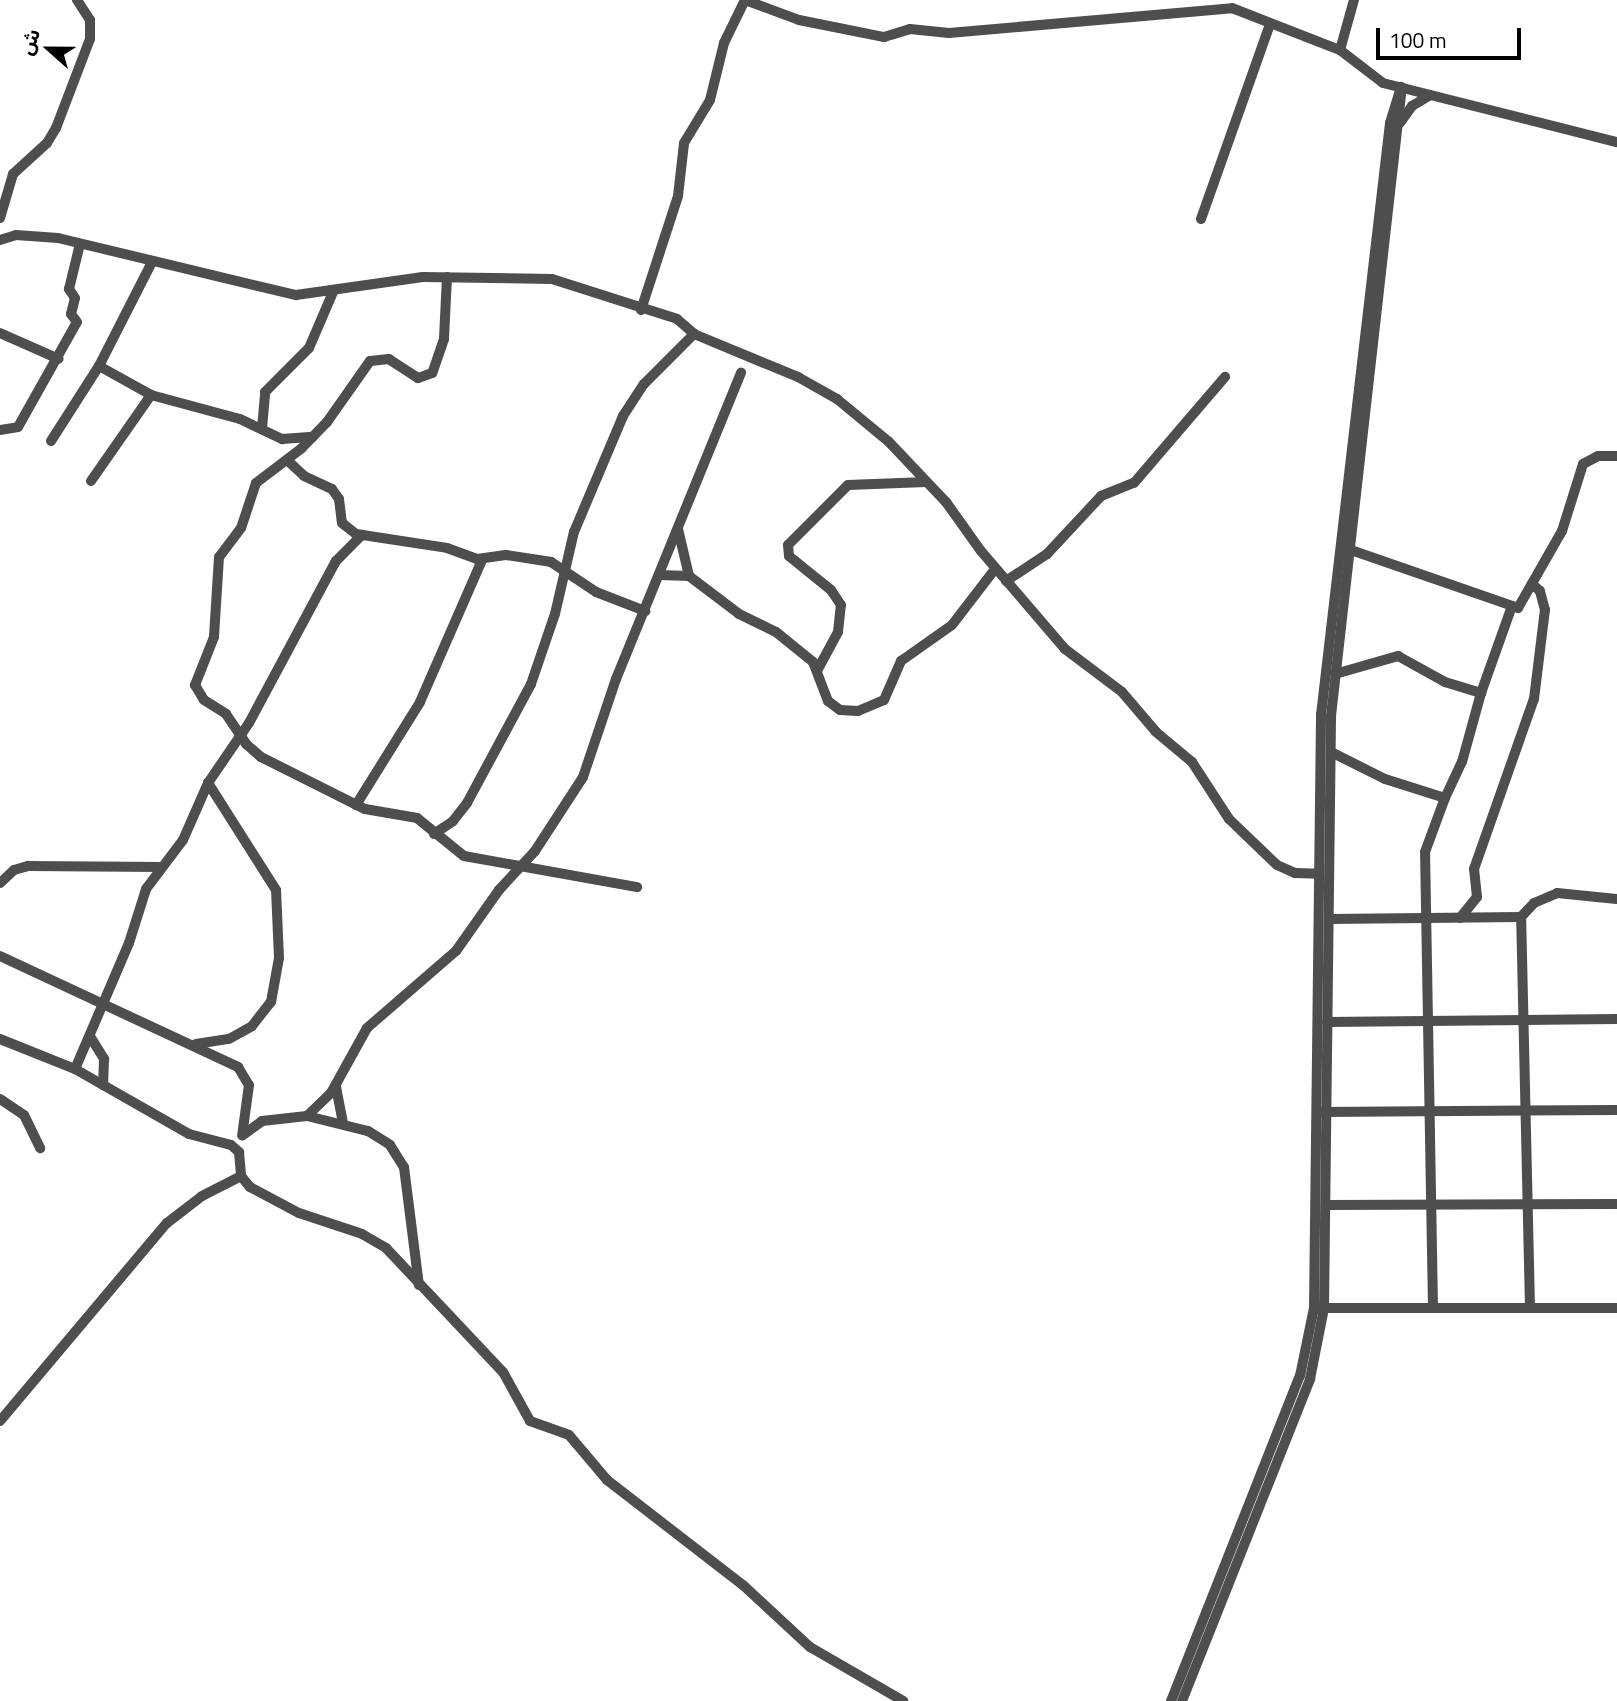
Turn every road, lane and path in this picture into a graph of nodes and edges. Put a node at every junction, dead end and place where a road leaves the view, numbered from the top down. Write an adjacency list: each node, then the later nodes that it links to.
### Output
1 (77, 0): 10 (street)
2 (745, 0): 4 (street); 17 (street)
3 (1354, 0): 5 (street)
4 (1270, 24): 5 (street); 11 (street)
5 (1340, 50): 6 (street)
6 (1401, 88): 7 (street); 8 (street); 56 (street)
7 (1430, 95): 8 (street); 9 (street)
8 (1400, 124): 35 (street)
9 (1617, 142)
10 (0, 218)
11 (1201, 219)
12 (0, 240): 13 (street)
13 (80, 244): 14 (street); 20 (street)
14 (152, 262): 16 (street); 21 (street)
15 (447, 277): 16 (street); 17 (street); 27 (street)
16 (332, 292): 25 (street)
17 (641, 310): 19 (street)
18 (0, 333): 20 (street)
19 (694, 334): 32 (street); 37 (street)
20 (59, 359): 26 (street)
21 (99, 366): 24 (street); 28 (street)
22 (741, 373): 33 (street)
23 (1226, 377): 41 (street)
24 (151, 395): 25 (street); 31 (street)
25 (262, 429): 27 (street)
26 (0, 430)
27 (313, 437): 30 (street)
28 (51, 441)
29 (1617, 456): 42 (street)
30 (287, 460): 34 (street); 48 (street)
31 (91, 481)
32 (926, 482): 38 (street); 45 (street)
33 (679, 522): 39 (street); 40 (street)
34 (362, 535): 36 (street); 48 (street)
35 (1348, 549): 43 (street); 46 (street)
36 (482, 560): 37 (street); 52 (street)
37 (565, 568): 44 (street); 53 (street)
38 (995, 569): 41 (street); 45 (street)
39 (659, 575): 40 (street); 44 (street)
40 (689, 576): 45 (street)
41 (1006, 580): 56 (street)
42 (1532, 584): 43 (street); 62 (street)
43 (1511, 606): 47 (street)
44 (645, 611): 55 (street)
45 (818, 669)
46 (1335, 674): 47 (street); 49 (street)
47 (1481, 693): 51 (street)
48 (241, 736): 50 (street); 52 (street)
49 (1331, 752): 51 (street); 63 (street)
50 (208, 783): 54 (street); 72 (street)
51 (1446, 798): 61 (street)
52 (356, 805): 53 (street)
53 (434, 834): 55 (street)
54 (162, 866): 57 (street); 65 (street)
55 (521, 868): 58 (street); 74 (street)
56 (1319, 874): 79 (street)
57 (0, 883)
58 (637, 887)
59 (1617, 900): 60 (street)
60 (1521, 917): 62 (street); 67 (street)
61 (1429, 918): 62 (street); 63 (street); 68 (street)
62 (1460, 918)
63 (1329, 919): 69 (street)
64 (0, 956): 65 (street)
65 (102, 1004): 70 (street); 72 (street)
66 (1617, 1019): 67 (street)
67 (1524, 1020): 68 (street); 77 (street)
68 (1430, 1021): 69 (street); 80 (street)
69 (1328, 1022): 79 (street)
70 (91, 1038): 73 (street); 75 (street)
71 (0, 1039): 73 (street)
72 (195, 1044): 83 (street)
73 (75, 1069): 75 (street)
74 (336, 1083): 81 (street); 82 (street)
75 (103, 1085): 84 (street)
76 (0, 1099): 85 (street)
77 (1526, 1111): 78 (street); 80 (street); 87 (street)
78 (1617, 1111)
79 (1321, 1112): 80 (street); 89 (street); 92 (street)
80 (1431, 1112): 90 (street)
81 (307, 1116): 82 (street); 83 (street)
82 (343, 1124): 91 (street)
83 (242, 1136): 84 (street)
84 (236, 1147): 86 (street)
85 (40, 1148)
86 (241, 1176): 91 (street); 96 (street)
87 (1528, 1204): 88 (street); 90 (street); 94 (street)
88 (1617, 1204)
89 (1328, 1205): 90 (street); 92 (street)
90 (1432, 1205): 93 (street)
91 (420, 1287): 97 (street)
92 (1319, 1308): 93 (street); 98 (street); 99 (street)
93 (1433, 1308): 94 (street)
94 (1530, 1308): 95 (street)
95 (1617, 1308)
96 (0, 1420)
97 (903, 1701)
98 (1171, 1701)
99 (1182, 1701)

